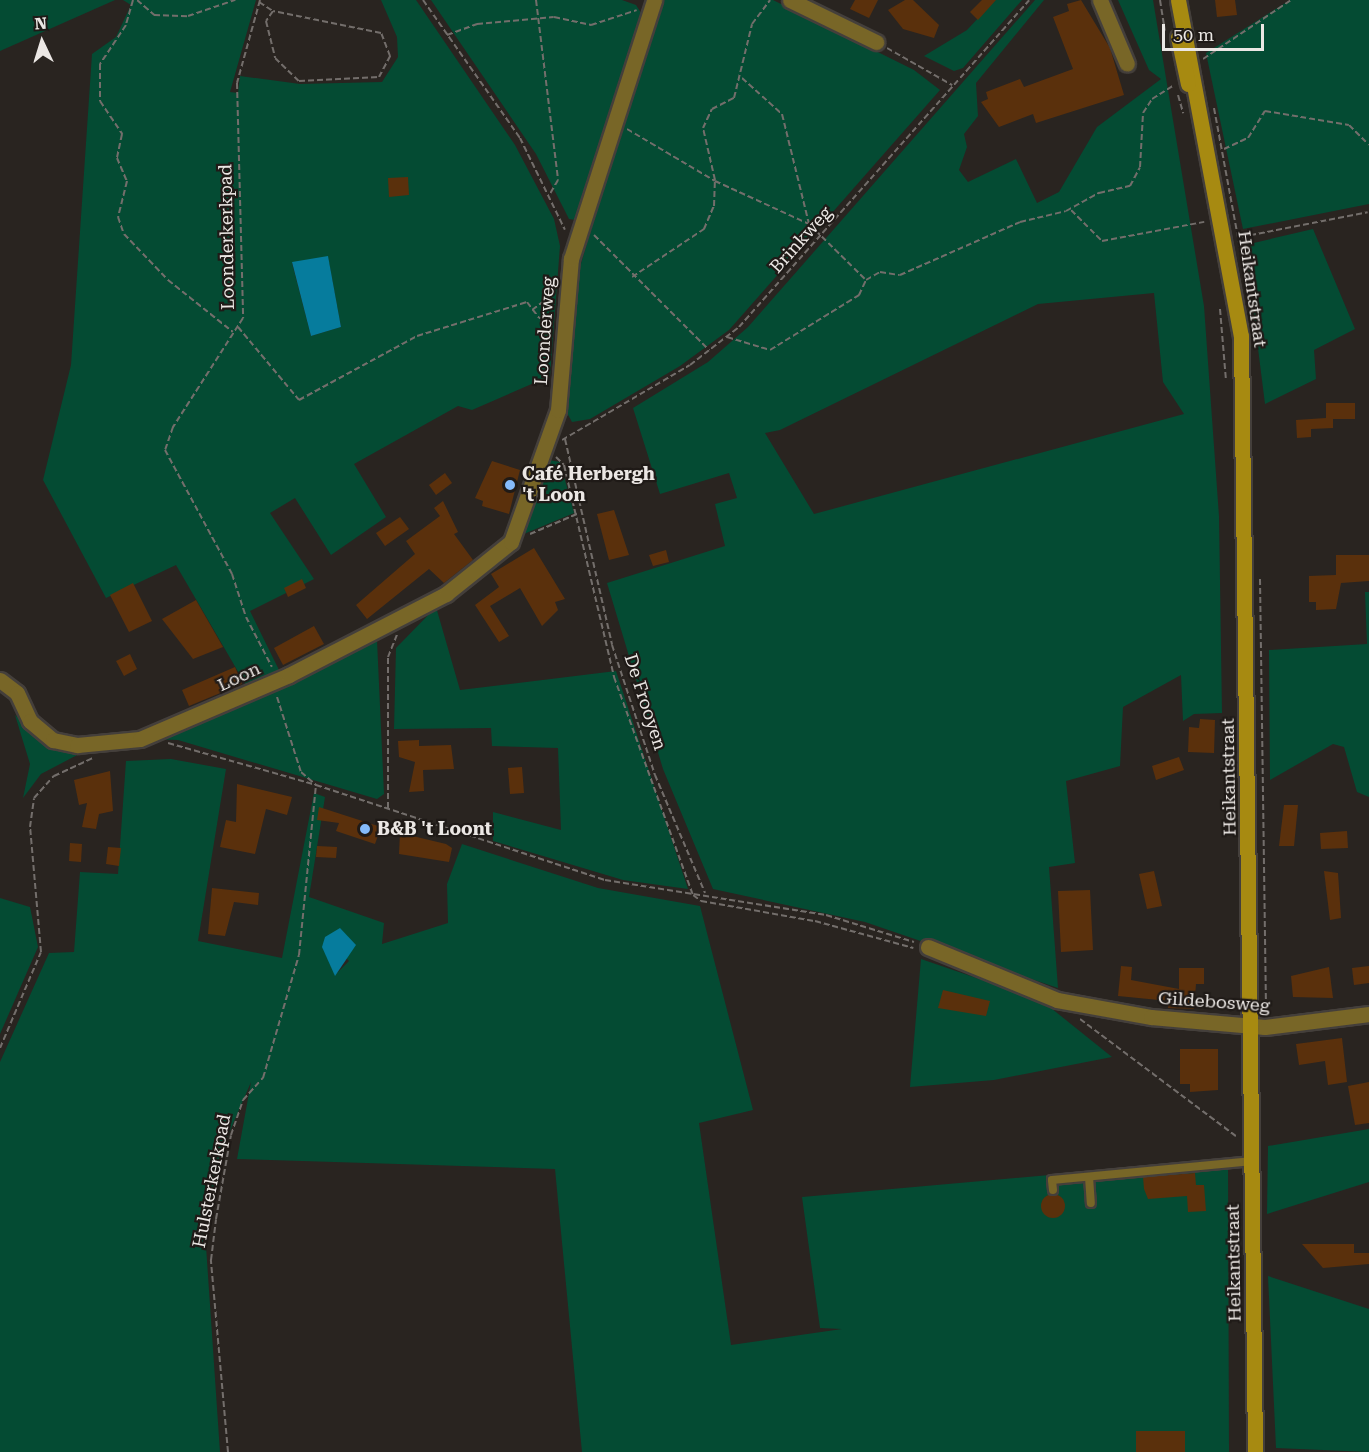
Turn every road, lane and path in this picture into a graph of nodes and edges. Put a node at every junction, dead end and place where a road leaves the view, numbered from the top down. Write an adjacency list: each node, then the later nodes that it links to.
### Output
1 (135, 0): 2 (path); 47 (path)
2 (235, 0)
3 (423, 0): 16 (path)
4 (536, 0): 15 (path)
5 (770, 0): 22 (path)
6 (790, 0): 17 (street)
7 (1029, 0): 23 (path, Brinkweg)
8 (1100, 0): 20 (street)
9 (1171, 0): 26 (street, Heikantstraat)
10 (1178, 0): 26 (street, Heikantstraat)
11 (1291, 0): 19 (path)
12 (260, 1): 14 (path); 46 (path, Loonderkerkpad)
13 (653, 3): 15 (path); 27 (street, Loonderweg)
14 (273, 11): 14 (path)
15 (536, 20): 16 (path); 31 (path)
16 (447, 35): 31 (path)
17 (876, 42): 23 (path)
18 (1202, 48): 19 (path)
19 (1203, 59): 21 (path)
20 (1127, 64)
21 (1205, 69)
22 (742, 78): 30 (path); 36 (path)
23 (952, 85): 38 (path, Brinkweg)
24 (1174, 85): 32 (path)
25 (1211, 98): 29 (path, Heikantstraat)
26 (1198, 106): 68 (street, Heikantstraat)
27 (616, 122): 30 (path); 35 (street, Loonderweg)
28 (1369, 145): 29 (path)
29 (1224, 149): 37 (path, Heikantstraat)
30 (715, 182): 36 (path); 41 (path)
31 (550, 195): 39 (path)
32 (1071, 210): 34 (path); 42 (path)
33 (1368, 212): 37 (path)
34 (1207, 221)
35 (582, 222): 39 (street, Loonderweg); 41 (path)
36 (809, 224): 38 (path)
37 (1241, 237): 40 (path, Heikantstraat)
38 (821, 239): 42 (path); 48 (path, Brinkweg)
39 (576, 240): 43 (street, Loonderweg)
40 (1242, 247)
41 (632, 277): 49 (path)
42 (866, 280): 48 (path)
43 (567, 294): 44 (path); 45 (street, Loonderweg)
44 (532, 310): 45 (path); 46 (path)
45 (566, 318): 50 (street, Loonderweg)
46 (238, 327): 47 (path, Loonderkerkpad)
47 (234, 333): 58 (path, Loonderkerkpad)
48 (727, 337): 49 (path, Brinkweg)
49 (710, 350): 51 (path, Brinkweg)
50 (558, 410): 51 (path, De Frooyen); 52 (street, Loonderweg)
51 (565, 439): 52 (path, Brinkweg); 53 (path, De Frooyen)
52 (546, 449): 54 (path, De Frooyen); 55 (street, Loonderweg)
53 (580, 512): 54 (path); 63 (path, De Frooyen)
54 (576, 514): 55 (path); 64 (path, De Frooyen)
55 (511, 542): 56 (street)
56 (406, 613): 58 (street, Loon); 62 (path)
57 (0, 680): 58 (street, Loon)
58 (279, 680): 61 (path)
59 (165, 742): 61 (path)
60 (101, 754): 69 (path)
61 (316, 785): 62 (path); 75 (path, Hulsterkerkpad)
62 (388, 808): 64 (path)
63 (705, 893): 64 (path); 65 (path)
64 (693, 895): 65 (path)
65 (928, 947): 68 (street, Gildebosweg)
66 (1369, 1014): 68 (street, Gildebosweg)
67 (1075, 1015): 70 (path)
68 (1251, 1026): 70 (street, Heikantstraat)
69 (0, 1048)
70 (1246, 1138): 71 (street, Heikantstraat)
71 (1252, 1161): 72 (lane); 76 (street, Heikantstraat)
72 (1089, 1177): 73 (lane); 74 (lane)
73 (1053, 1190)
74 (1091, 1203)
75 (228, 1452)
76 (1255, 1452)

